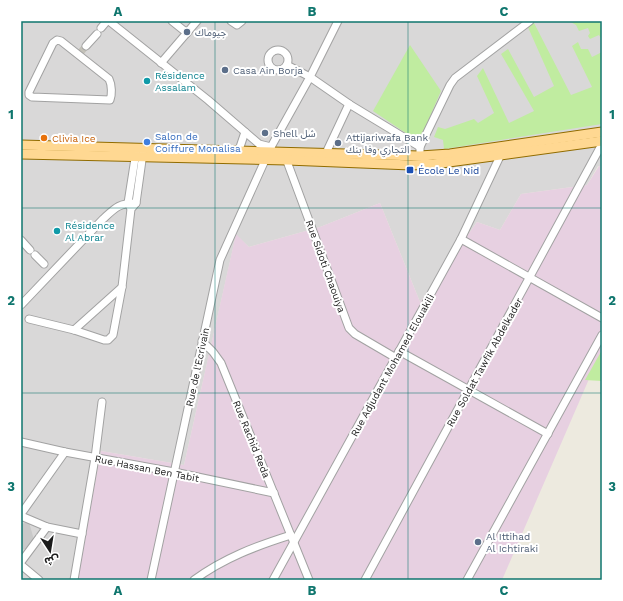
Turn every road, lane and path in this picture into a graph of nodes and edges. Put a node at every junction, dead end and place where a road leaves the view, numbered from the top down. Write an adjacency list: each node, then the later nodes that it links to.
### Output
1 (108, 21): 9 (street); 11 (street)
2 (172, 21): 8 (street)
3 (198, 21): 8 (street)
4 (231, 21): 5 (street)
5 (242, 21)
6 (338, 21): 13 (street, Rue de l'Ecrivain)
7 (530, 21): 23 (street)
8 (187, 34): 11 (street)
9 (86, 46)
10 (79, 54): 10 (street)
11 (162, 63): 15 (street)
12 (287, 65): 13 (street)
13 (310, 77): 14 (street); 21 (street, Rue de l'Ecrivain)
14 (349, 104): 23 (street); 25 (street)
15 (245, 132): 20 (street); 21 (street)
16 (602, 132): 22 (main road)
17 (602, 140): 22 (main road)
18 (602, 144): 33 (street, Rue Soldat Tawfik Abdelkader)
19 (21, 145): 24 (main road)
20 (238, 150): 21 (main road); 24 (main road)
21 (270, 150): 27 (main road); 28 (street, Rue de l'Ecrivain)
22 (503, 150): 23 (main road); 27 (main road); 30 (street, Rue Adjudant Mohamed Elouakili)
23 (420, 151): 25 (main road)
24 (140, 153): 26 (main road); 28 (main road); 29 (street); 29 (street)
25 (326, 153): 27 (main road)
26 (21, 154)
27 (285, 156): 28 (main road); 41 (street, Rue Sidoti Chaouiya)
28 (264, 161): 40 (street, Rue de l'Ecrivain)
29 (130, 206): 34 (street); 35 (street)
30 (461, 239): 33 (street); 41 (street, Rue Adjudant Mohamed Elouakili)
31 (21, 240): 32 (street)
32 (44, 264)
33 (530, 278): 36 (street); 42 (street, Rue Soldat Tawfik Abdelkader)
34 (122, 287): 38 (street); 38 (street)
35 (21, 305)
36 (602, 318)
37 (29, 319): 38 (street)
38 (74, 330)
39 (602, 335): 44 (street)
40 (202, 341): 48 (street, Rue de l'Ecrivain); 49 (street, Rue Rachid Reda)
41 (398, 355): 42 (street, Rue Sidoti Chaouiya); 53 (street, Rue Adjudant Mohamed Elouakili)
42 (469, 389): 44 (street, Rue Sidoti Chaouiya); 62 (street, Rue Soldat Tawfik Abdelkader)
43 (102, 402): 47 (street)
44 (548, 434): 63 (street)
45 (22, 444): 46 (street, Rue Hassan Ben Tabit)
46 (65, 452): 47 (street, Rue Hassan Ben Tabit); 50 (street)
47 (95, 458): 48 (street, Rue Hassan Ben Tabit); 52 (street)
48 (174, 472): 49 (street, Rue Hassan Ben Tabit); 58 (street, Rue de l'Ecrivain)
49 (274, 493): 53 (street, Rue Rachid Reda)
50 (21, 515): 51 (street)
51 (47, 527): 52 (street); 54 (street)
52 (82, 534): 57 (street)
53 (292, 539): 59 (street); 60 (street, Rue Adjudant Mohamed Elouakili); 61 (street, Rue Rachid Reda)
54 (21, 562)
55 (21, 565): 56 (street)
56 (40, 580)
57 (74, 580)
58 (151, 580)
59 (194, 580)
60 (273, 580)
61 (309, 580)
62 (365, 580)
63 (467, 580)

